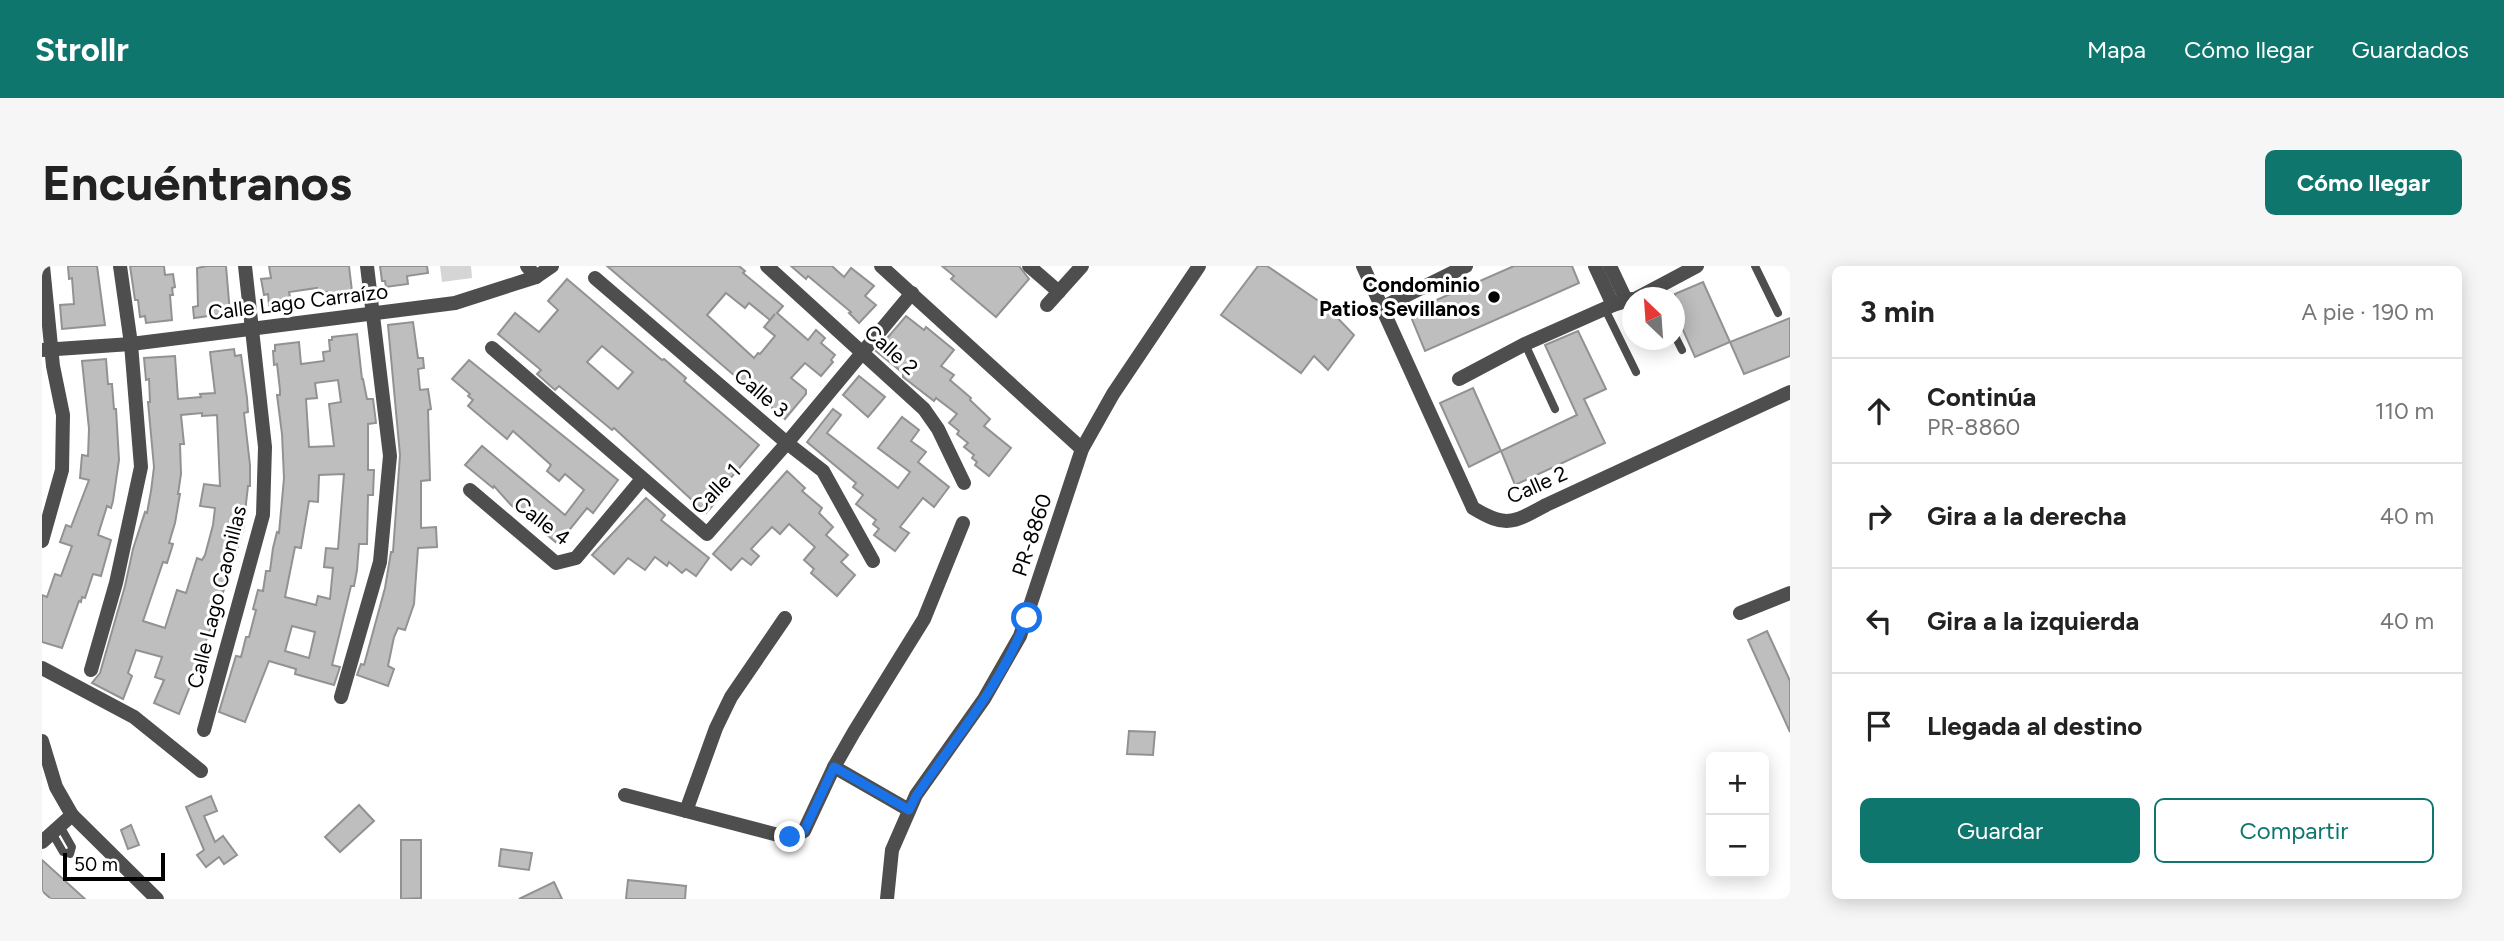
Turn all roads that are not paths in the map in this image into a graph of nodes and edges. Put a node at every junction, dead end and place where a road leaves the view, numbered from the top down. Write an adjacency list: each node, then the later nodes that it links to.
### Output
1 (43, 266): 33 (street)
2 (120, 266): 30 (street)
3 (245, 266): 29 (street, Calle Lago Caonillas)
4 (367, 266): 28 (street)
5 (552, 266): 17 (street, Calle Lago Carraízo)
6 (766, 266): 35 (street, Calle 2)
7 (881, 266): 21 (street)
8 (1029, 266): 20 (street)
9 (1082, 266): 20 (street)
10 (1199, 266): 41 (street, PR-8860 / PR-8860)
11 (1363, 266): 26 (street, Calle 2)
12 (1466, 266): 26 (street)
13 (1595, 266): 23 (street)
14 (1610, 266): 22 (street)
15 (1697, 266): 19 (street)
16 (1755, 266): 27 (lane)
17 (531, 272): 28 (street, Calle Lago Carraízo)
18 (595, 278): 40 (street, Calle 3)
19 (1665, 287)
20 (1059, 292): 25 (street)
21 (912, 293): 35 (street, Calle 1); 41 (street)
22 (1622, 300)
23 (1622, 302)
24 (1622, 303): 31 (street)
25 (1047, 304)
26 (1383, 307): 38 (street, Calle 2)
27 (1778, 313)
28 (373, 314): 29 (street, Calle Lago Carraízo); 53 (street)
29 (252, 329): 30 (street, Calle Lago Carraízo); 54 (street, Calle Lago Caonillas)
30 (131, 344): 33 (street, Calle Lago Carraízo); 52 (street)
31 (1525, 344): 37 (street); 39 (lane)
32 (492, 348): 42 (street, Calle 1)
33 (47, 350): 46 (street)
34 (1632, 350): 36 (lane)
35 (863, 352): 40 (street, Calle 1); 43 (street, Calle 2)
36 (1636, 372)
37 (1460, 379)
38 (1790, 392)
39 (1555, 409)
40 (787, 443): 42 (street, Calle 1); 47 (street, Calle 3)
41 (1082, 449): 59 (street, PR-8860 / PR-8860)
42 (642, 479): 44 (street, Calle 4)
43 (964, 483)
44 (470, 490)
45 (963, 523): 56 (street)
46 (42, 541)
47 (873, 561)
48 (1790, 593): 49 (street)
49 (1740, 613)
50 (785, 618): 60 (street)
51 (42, 668): 57 (street)
52 (91, 670)
53 (341, 697)
54 (204, 730)
55 (42, 741): 61 (street)
56 (834, 767): 59 (street); 60 (street)
57 (201, 771)
58 (625, 796): 60 (street)
59 (909, 810): 64 (street, PR-8860 / PR-8860)
60 (686, 811)
61 (72, 815): 62 (street); 63 (street)
62 (51, 834)
63 (157, 899)
64 (887, 899)

